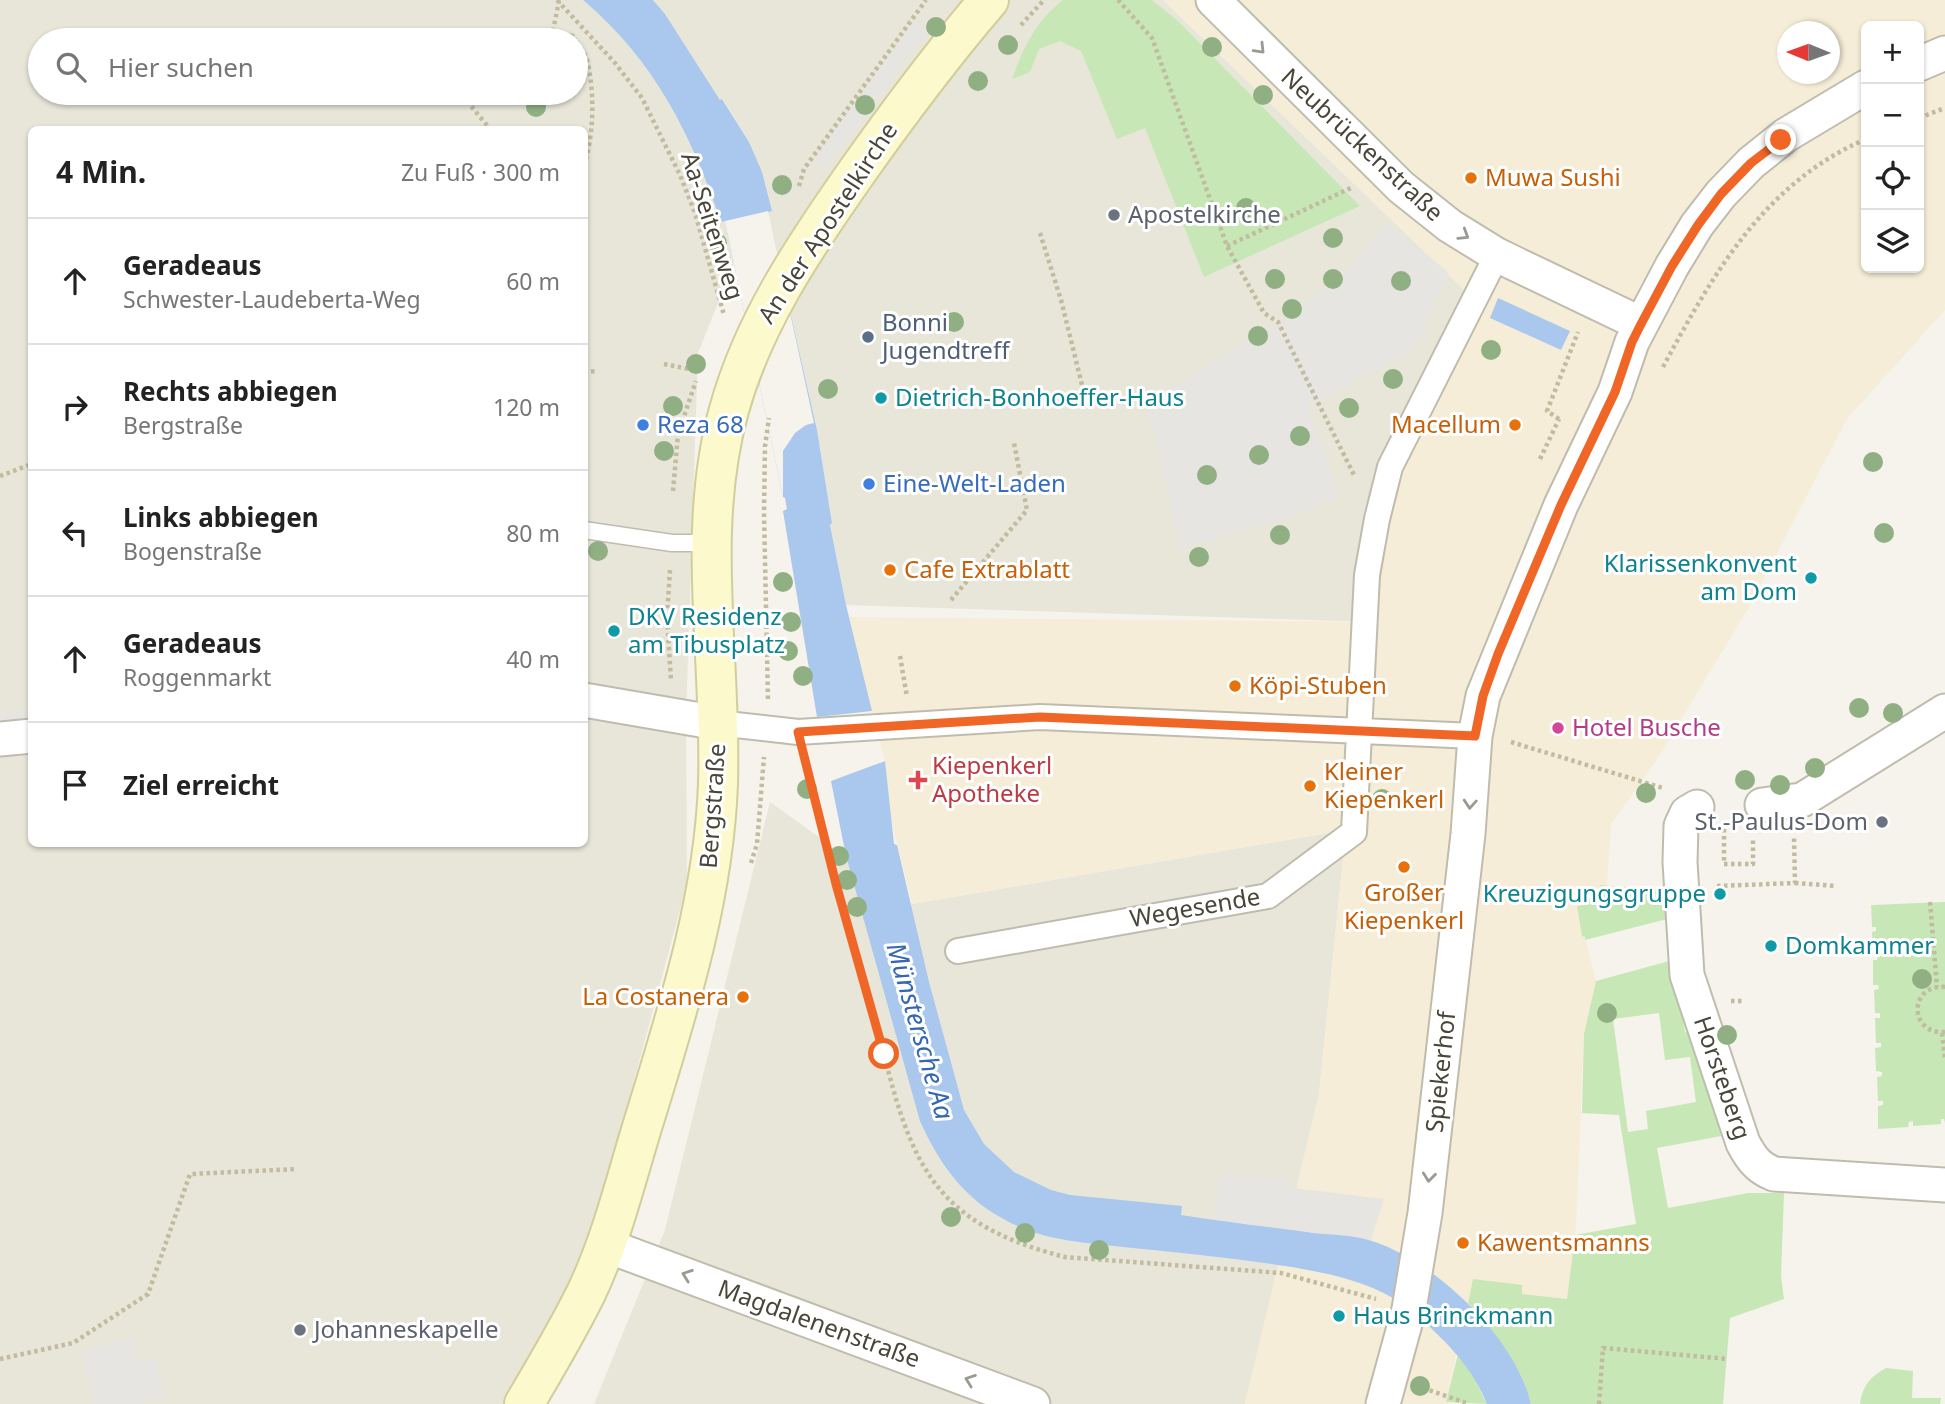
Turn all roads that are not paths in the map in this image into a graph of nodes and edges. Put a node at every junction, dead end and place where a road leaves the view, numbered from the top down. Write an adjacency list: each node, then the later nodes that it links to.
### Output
1 (989, 0): 9 (main road, An der Apostelkirche)
2 (1213, 0): 6 (street, Neubrückenstraße, one-way to 6)
3 (1945, 53): 4 (street)
4 (1924, 62)
5 (1861, 91): 7 (street, Spiekerhof)
6 (1497, 255): 7 (street, Neubrückenstraße); 13 (street, Wegesende)
7 (1641, 324): 15 (street, Spiekerhof)
8 (588, 531): 9 (lane)
9 (713, 543): 12 (main road, An der Apostelkirche)
10 (588, 701): 12 (street)
11 (1945, 711): 18 (street)
12 (718, 723): 13 (street, Bergstraße); 21 (main road, Bergstraße)
13 (1360, 731): 15 (street, Bergstraße); 19 (street, Wegesende)
14 (28, 736): 16 (street)
15 (1475, 736): 24 (street, Spiekerhof, one-way to 24)
16 (0, 739)
17 (1697, 805): 20 (street, Horsteberg)
18 (1769, 812)
19 (958, 950)
20 (1945, 1185)
21 (605, 1245): 22 (main road, Bergstraße); 23 (street, Magdalenenstraße, one-way to 21)
22 (524, 1404)
23 (1034, 1404)
24 (1382, 1404)

